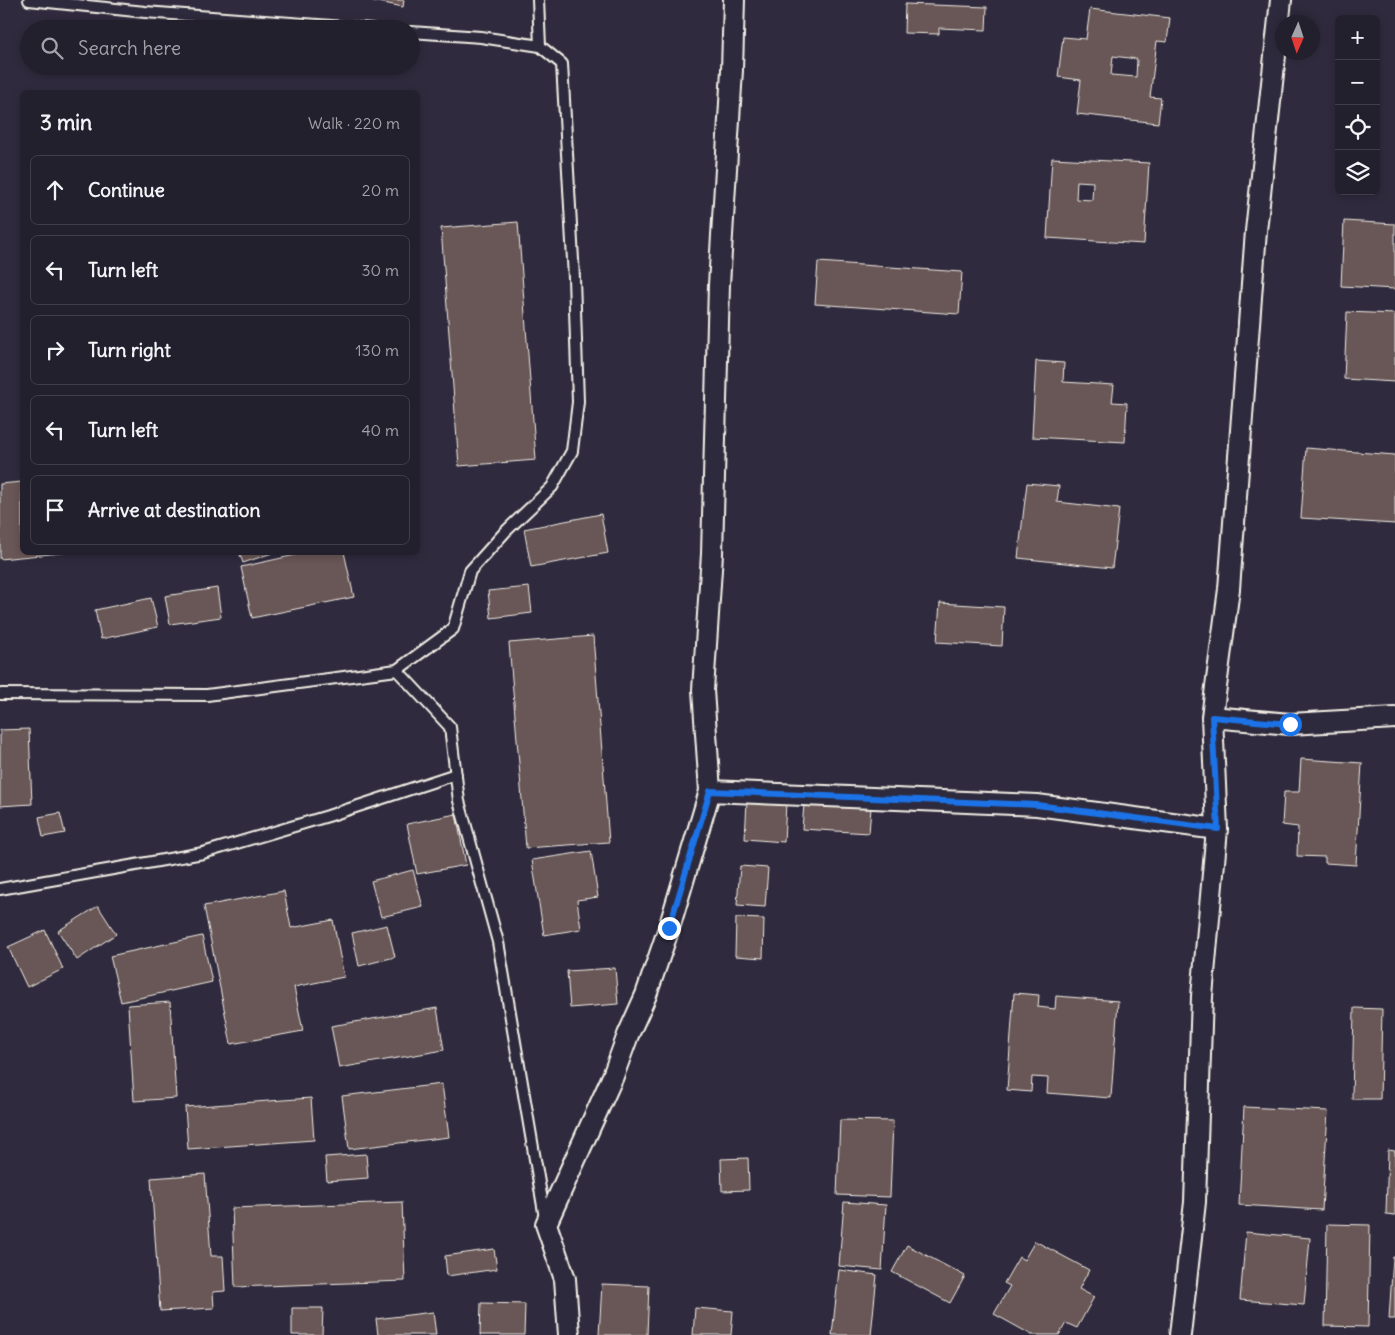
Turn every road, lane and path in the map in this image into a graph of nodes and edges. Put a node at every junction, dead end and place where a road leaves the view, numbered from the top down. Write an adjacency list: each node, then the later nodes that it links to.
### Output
1 (28, 0): 5 (lane)
2 (538, 0): 7 (lane)
3 (734, 0): 13 (street)
4 (1281, 0): 10 (street)
5 (252, 20)
6 (420, 33): 7 (lane)
7 (540, 46): 8 (lane)
8 (397, 670): 9 (lane); 12 (lane)
9 (0, 694)
10 (1212, 717): 11 (street); 14 (street)
11 (1395, 718)
12 (456, 774): 15 (lane); 16 (lane)
13 (710, 791): 14 (street); 16 (street)
14 (1218, 829): 18 (street)
15 (0, 888)
16 (546, 1224): 17 (street)
17 (569, 1335)
18 (1180, 1335)

